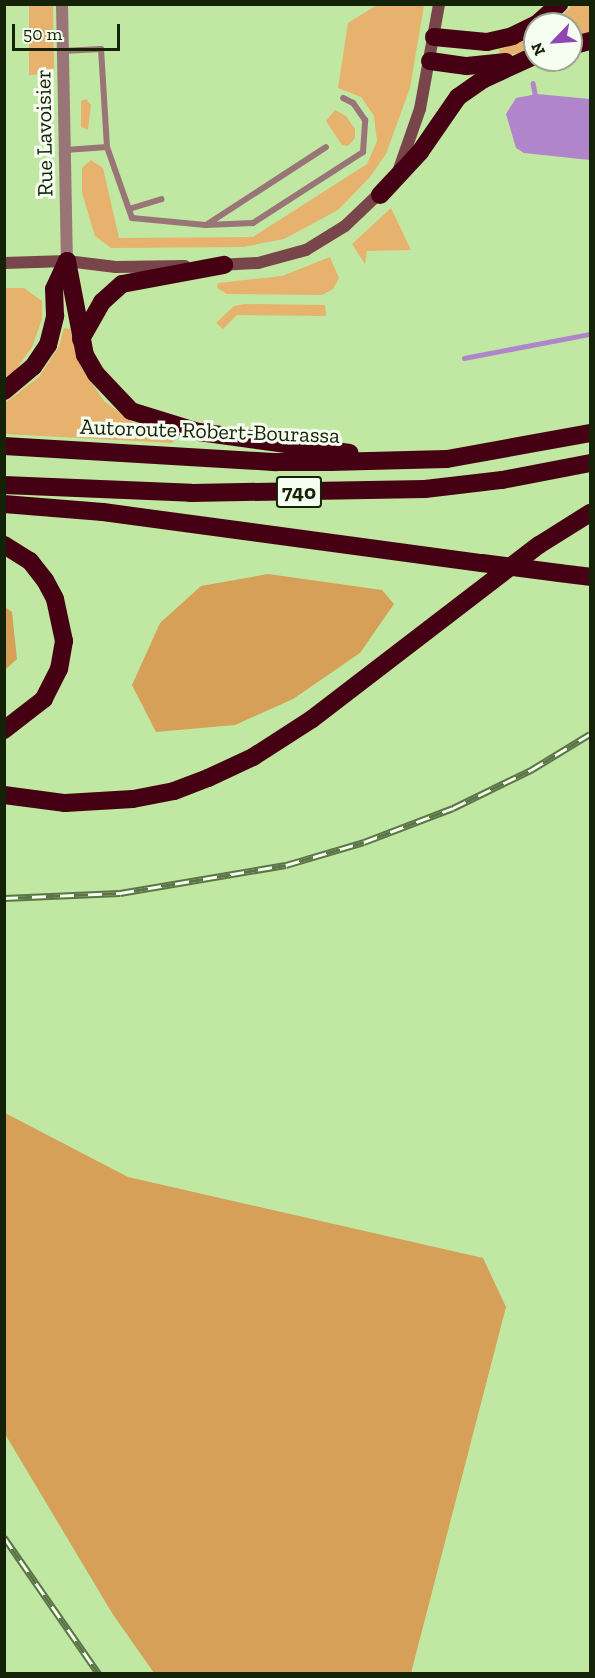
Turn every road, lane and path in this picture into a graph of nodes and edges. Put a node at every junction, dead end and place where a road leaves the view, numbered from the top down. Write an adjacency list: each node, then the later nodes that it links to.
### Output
1 (62, 4): 5 (street, Rue Lavoisier)
2 (439, 4): 4 (main road)
3 (523, 31): 4 (highway)
4 (434, 37): 7 (main road)
5 (63, 51): 10 (lane); 12 (street, Rue Lavoisier)
6 (523, 58): 7 (highway)
7 (430, 61): 13 (main road)
8 (523, 61): 13 (highway)
9 (343, 98): 16 (lane)
10 (107, 147): 12 (lane); 15 (lane)
11 (327, 147): 16 (lane)
12 (65, 150): 17 (street, Rue Lavoisier)
13 (380, 195): 19 (main road)
14 (161, 199): 15 (lane)
15 (129, 209): 16 (lane)
16 (206, 225)
17 (67, 261): 18 (main road); 19 (main road); 20 (highway); 21 (highway)
18 (4, 263)
19 (224, 265): 20 (highway)
20 (81, 339): 24 (highway)
21 (4, 391)
22 (591, 433): 24 (highway, Autoroute Robert-Bourassa / 740)
23 (4, 446): 24 (highway, Autoroute Robert-Bourassa / 740)
24 (387, 458)
25 (591, 463): 26 (highway, 740)
26 (4, 485)
27 (4, 504): 30 (highway, bridge)
28 (591, 513): 32 (highway)
29 (4, 545): 31 (highway)
30 (591, 577)
31 (4, 730)
32 (4, 795)

